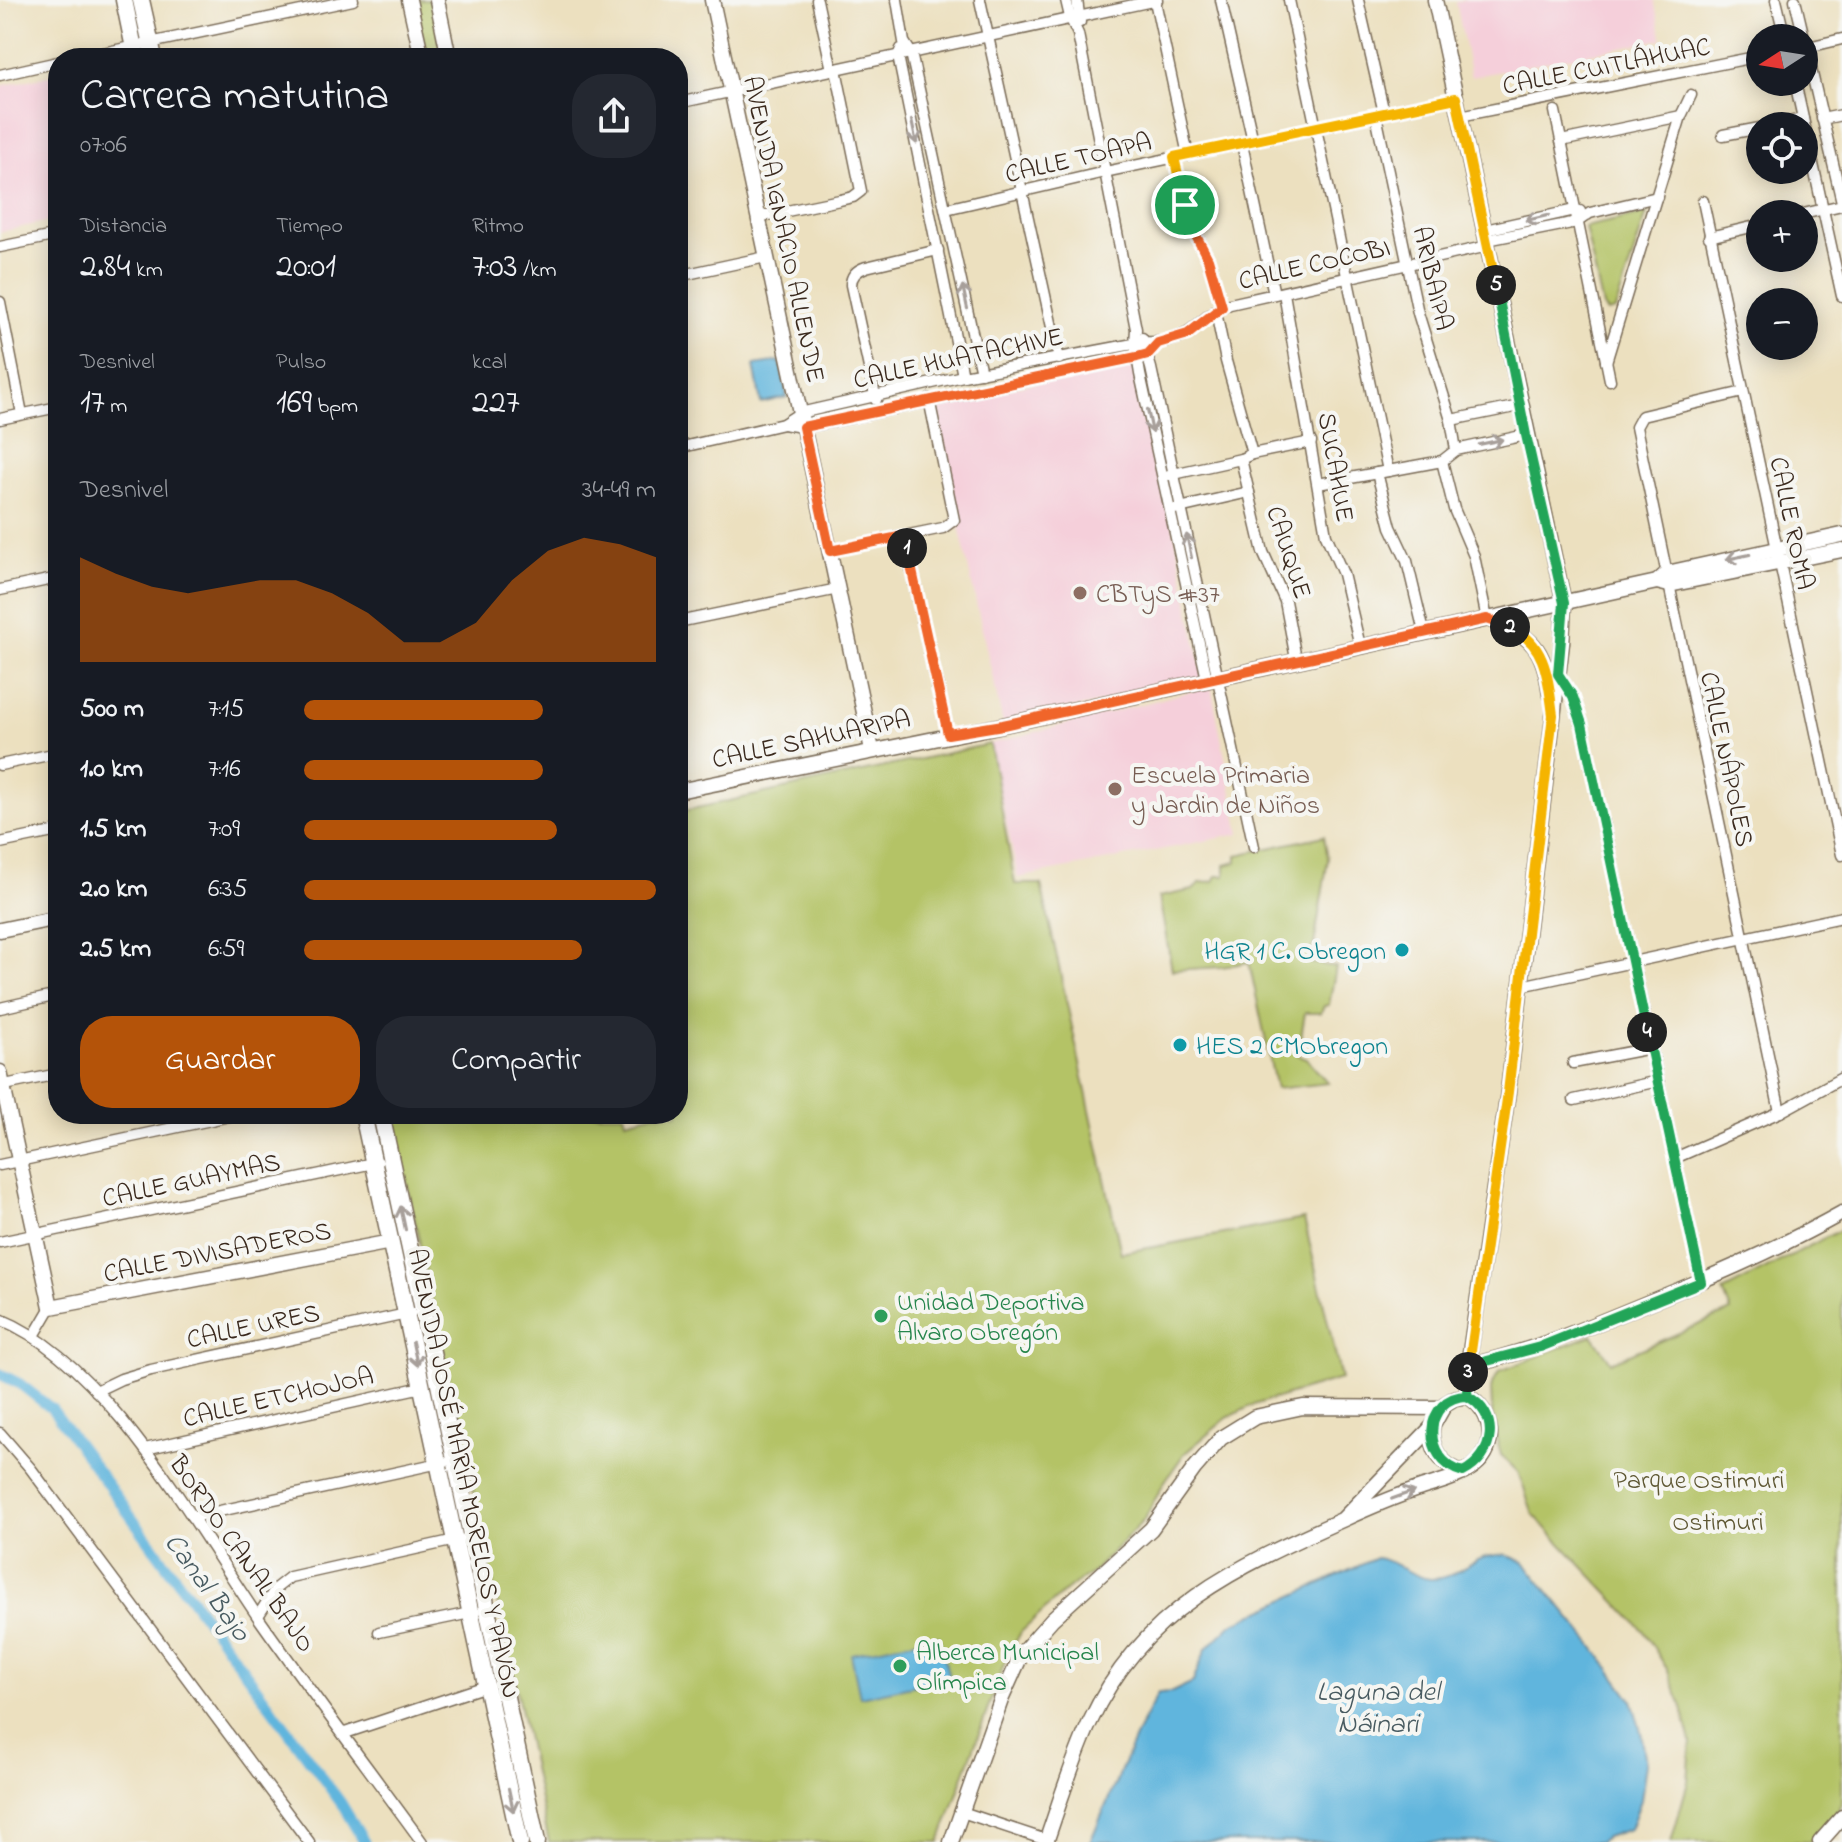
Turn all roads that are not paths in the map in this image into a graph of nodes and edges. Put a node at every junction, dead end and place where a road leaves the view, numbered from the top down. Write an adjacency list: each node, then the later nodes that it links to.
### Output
1 (124, 0): 26 (main road)
2 (141, 0): 27 (main road)
3 (353, 0): 28 (street)
4 (409, 0): 29 (street)
5 (437, 0): 30 (street)
6 (712, 0): 37 (street, AVENIDA IGNACIO ALLENDE)
7 (817, 0): 35 (street)
8 (897, 0): 24 (street)
9 (980, 0): 22 (street)
10 (1066, 0): 19 (street)
11 (1077, 0): 19 (street)
12 (1156, 0): 19 (street); 53 (street)
13 (1221, 0): 52 (street, SUCAHUE)
14 (1289, 0): 48 (street)
15 (1358, 0): 43 (street, ARIBAIPA)
16 (1435, 0): 40 (street)
17 (1776, 0): 20 (street)
18 (1795, 0): 21 (street)
19 (1075, 16): 22 (street); 55 (street)
20 (1782, 24)
21 (1800, 24)
22 (987, 36): 31 (street); 57 (street)
23 (1842, 39): 25 (street)
24 (904, 42): 31 (street); 32 (street)
25 (1818, 42)
26 (143, 48)
27 (144, 48)
28 (156, 48)
29 (420, 48)
30 (447, 48)
31 (911, 53): 32 (street); 61 (street)
32 (898, 56): 35 (street); 71 (street, one-way to 71)
33 (1746, 59): 45 (street, CALLE CUITLÁHUAC)
34 (48, 64): 36 (street)
35 (834, 69): 37 (street); 65 (street)
36 (0, 75)
37 (732, 92): 41 (street); 65 (street, AVENIDA IGNACIO ALLENDE)
38 (1691, 95): 46 (street)
39 (1817, 96): 47 (street)
40 (1456, 98): 43 (street, CALLE TOAPA); 45 (street)
41 (688, 101)
42 (1555, 111): 51 (street)
43 (1380, 114): 48 (street, CALLE TOAPA); 73 (street, ARIBAIPA)
44 (1842, 115): 47 (street)
45 (1460, 116): 69 (street)
46 (1681, 116): 51 (street); 58 (street)
47 (1822, 119): 60 (street)
48 (1318, 127): 52 (street, CALLE TOAPA); 75 (street)
49 (1746, 131): 50 (street)
50 (1723, 135)
51 (1561, 141): 64 (street)
52 (1247, 142): 53 (street, CALLE TOAPA); 76 (street, SUCAHUE)
53 (1188, 155): 54 (street, CALLE TOAPA)
54 (1174, 157): 55 (street, CALLE TOAPA); 79 (street, CAUQUE)
55 (1105, 172): 57 (street, CALLE TOAPA); 80 (street)
56 (1817, 184): 62 (street)
57 (1021, 193): 61 (street, CALLE TOAPA); 83 (street)
58 (1657, 197): 64 (street); 84 (street)
59 (1703, 201): 68 (street, CALLE ROMA)
60 (1842, 203): 62 (street)
61 (946, 209): 85 (street, one-way to 61)
62 (1823, 209): 63 (street); 77 (street)
63 (1818, 210)
64 (1576, 216): 69 (street, CALLE COCOBI); 84 (street)
65 (758, 217): 72 (street, AVENIDA IGNACIO ALLENDE)
66 (1746, 228): 68 (street)
67 (48, 237): 70 (street)
68 (1709, 237): 88 (street, CALLE ROMA)
69 (1487, 239): 73 (street, CALLE COCOBI); 91 (street)
70 (0, 247)
71 (938, 250): 86 (street); 89 (street)
72 (766, 257): 74 (street); 96 (street, AVENIDA IGNACIO ALLENDE)
73 (1408, 264): 75 (street, CALLE COCOBI); 97 (street, ARIBAIPA)
74 (688, 274)
75 (1349, 277): 76 (street, CALLE COCOBI); 104 (street)
76 (1279, 294): 79 (street, CALLE COCOBI); 99 (street, SUCAHUE)
77 (1842, 296)
78 (0, 302): 94 (street)
79 (1219, 309): 81 (street, CALLE COCOBI); 102 (street, CAUQUE)
80 (1140, 343): 81 (street, CALLE COCOBI); 82 (street); 83 (street, CALLE HUATACHIVE)
81 (1158, 343): 82 (street, CALLE COCOBI)
82 (1142, 356): 90 (street, CALLE HUATACHIVE); 105 (street); 106 (street, one-way to 106)
83 (1059, 359): 85 (street, CALLE HUATACHIVE)
84 (1606, 362): 87 (street)
85 (981, 373): 86 (street, CALLE HUATACHIVE)
86 (963, 376): 89 (street, CALLE HUATACHIVE)
87 (1610, 380)
88 (1743, 392): 115 (street, CALLE ROMA); 117 (street, CALLE NÁPOLES)
89 (875, 396): 93 (street); 96 (street, CALLE HUATACHIVE)
90 (929, 399): 93 (street, CALLE HUATACHIVE); 112 (street)
91 (1520, 406): 97 (street); 98 (street)
92 (48, 409): 94 (street)
93 (878, 410): 96 (street, CALLE HUATACHIVE)
94 (22, 414): 95 (street)
95 (0, 419)
96 (802, 420): 100 (street, CALLE HUATACHIVE); 114 (street, AVENIDA IGNACIO ALLENDE)
97 (1451, 420): 101 (street, ARIBAIPA)
98 (1526, 435): 101 (street, one-way to 98); 120 (street)
99 (1311, 442): 102 (street); 107 (street, SUCAHUE)
100 (688, 446)
101 (1456, 450): 103 (street)
102 (1246, 457): 105 (street); 108 (street, CAUQUE)
103 (1442, 461): 104 (street); 121 (street)
104 (1383, 472): 107 (street); 123 (street)
105 (1174, 474): 106 (street); 109 (street)
106 (1162, 478): 110 (street)
107 (1318, 484): 124 (street, SUCAHUE)
108 (1249, 492): 109 (street); 125 (street, CAUQUE)
109 (1181, 508): 110 (street); 127 (street, one-way to 109)
110 (1169, 511): 127 (street)
111 (1842, 535): 115 (street)
112 (904, 536): 114 (street); 129 (street)
113 (1842, 550): 115 (street)
114 (830, 551): 118 (street, AVENIDA IGNACIO ALLENDE)
115 (1778, 556): 117 (street, CALLE SAHUARIPA); 137 (street, CALLE ROMA)
116 (48, 580): 119 (street)
117 (1664, 580): 120 (street, CALLE SAHUARIPA); 141 (street, CALLE NÁPOLES)
118 (838, 589): 122 (street); 130 (street, AVENIDA IGNACIO ALLENDE)
119 (0, 590)
120 (1564, 603): 121 (street, CALLE SAHUARIPA); 126 (street)
121 (1487, 619): 123 (street, CALLE SAHUARIPA); 128 (street)
122 (688, 620)
123 (1424, 632): 124 (street, CALLE SAHUARIPA)
124 (1360, 646): 125 (street, CALLE SAHUARIPA)
125 (1296, 659): 127 (street, CALLE SAHUARIPA)
126 (1558, 674): 128 (street); 142 (street)
127 (1212, 678): 129 (street, CALLE SAHUARIPA); 136 (street)
128 (1553, 715): 143 (street)
129 (948, 734): 130 (street, CALLE SAHUARIPA)
130 (872, 750): 133 (street, CALLE SAHUARIPA)
131 (48, 755): 132 (street)
132 (0, 765)
133 (688, 789)
134 (48, 833): 135 (street)
135 (0, 843)
136 (1254, 847)
137 (1842, 855)
138 (1842, 917): 141 (street)
139 (48, 920): 140 (street)
140 (0, 930)
141 (1743, 938): 142 (street); 153 (street, CALLE NÁPOLES)
142 (1632, 962): 143 (street); 146 (street)
143 (1521, 986): 170 (street)
144 (48, 997): 145 (street)
145 (0, 1008)
146 (1651, 1048): 147 (street); 151 (street)
147 (1573, 1063)
148 (48, 1075): 150 (street)
149 (1842, 1078): 153 (street)
150 (1, 1081): 158 (street)
151 (1658, 1081): 152 (street); 157 (street)
152 (1574, 1100)
153 (1780, 1112): 157 (street)
154 (192, 1124): 158 (street)
155 (367, 1124): 159 (main road, AVENIDA JOSÉ MARÍA MORELOS Y PAVÓN)
156 (381, 1124): 159 (main road, AVENIDA JOSÉ MARÍA MORELOS Y PAVÓN)
157 (1675, 1158): 165 (street)
158 (20, 1161): 160 (street); 162 (street)
159 (382, 1161): 162 (street, CALLE GUAYMAS); 164 (main road, AVENIDA JOSÉ MARÍA MORELOS Y PAVÓN); 167 (main road, AVENIDA JOSÉ MARÍA MORELOS Y PAVÓN, one-way to 159)
160 (0, 1165)
161 (1842, 1213): 165 (street)
162 (35, 1235): 163 (street, CALLE GUAYMAS); 166 (street)
163 (0, 1242)
164 (391, 1242): 166 (street, CALLE DIVISADEROS); 167 (main road, AVENIDA JOSÉ MARÍA MORELOS Y PAVÓN)
165 (1701, 1282): 170 (street)
166 (51, 1307): 169 (street)
167 (415, 1312): 171 (main road, AVENIDA JOSÉ MARÍA MORELOS Y PAVÓN, one-way to 171); 172 (street, CALLE URES); 178 (main road, AVENIDA JOSÉ MARÍA MORELOS Y PAVÓN)
168 (0, 1319): 169 (street, BORDO CANAL BAJO)
169 (34, 1336): 172 (street, BORDO CANAL BAJO)
170 (1468, 1366): 173 (street)
171 (422, 1387): 177 (street, CALLE ETCHOJOA); 178 (main road, AVENIDA JOSÉ MARÍA MORELOS Y PAVÓN)
172 (96, 1391): 177 (street, BORDO CANAL BAJO)
173 (1467, 1396): 174 (street); 179 (street)
174 (1441, 1408): 175 (street); 189 (street)
175 (1432, 1427): 179 (street); 181 (street)
176 (0, 1433): 192 (street)
177 (145, 1449): 180 (street, BORDO CANAL BAJO)
178 (446, 1462): 180 (street); 182 (main road, AVENIDA JOSÉ MARÍA MORELOS Y PAVÓN)
179 (1463, 1472): 181 (street, one-way to 179)
180 (192, 1517): 184 (street, BORDO CANAL BAJO)
181 (1343, 1519): 191 (street)
182 (462, 1539): 183 (main road, AVENIDA JOSÉ MARÍA MORELOS Y PAVÓN); 184 (street)
183 (478, 1611): 185 (street); 186 (main road, AVENIDA JOSÉ MARÍA MORELOS Y PAVÓN); 188 (main road, AVENIDA JOSÉ MARÍA MORELOS Y PAVÓN)
184 (258, 1616): 187 (street, BORDO CANAL BAJO)
185 (379, 1632)
186 (486, 1686): 187 (street); 188 (main road, AVENIDA JOSÉ MARÍA MORELOS Y PAVÓN)
187 (345, 1733): 193 (street, BORDO CANAL BAJO)
188 (510, 1762): 194 (main road, AVENIDA JOSÉ MARÍA MORELOS Y PAVÓN, one-way to 194); 195 (main road, AVENIDA JOSÉ MARÍA MORELOS Y PAVÓN)
189 (962, 1812): 191 (street); 196 (street)
190 (1842, 1817): 197 (street)
191 (1046, 1841)
192 (309, 1842)
193 (422, 1842)
194 (520, 1842)
195 (537, 1842)
196 (951, 1842)
197 (1820, 1842)

